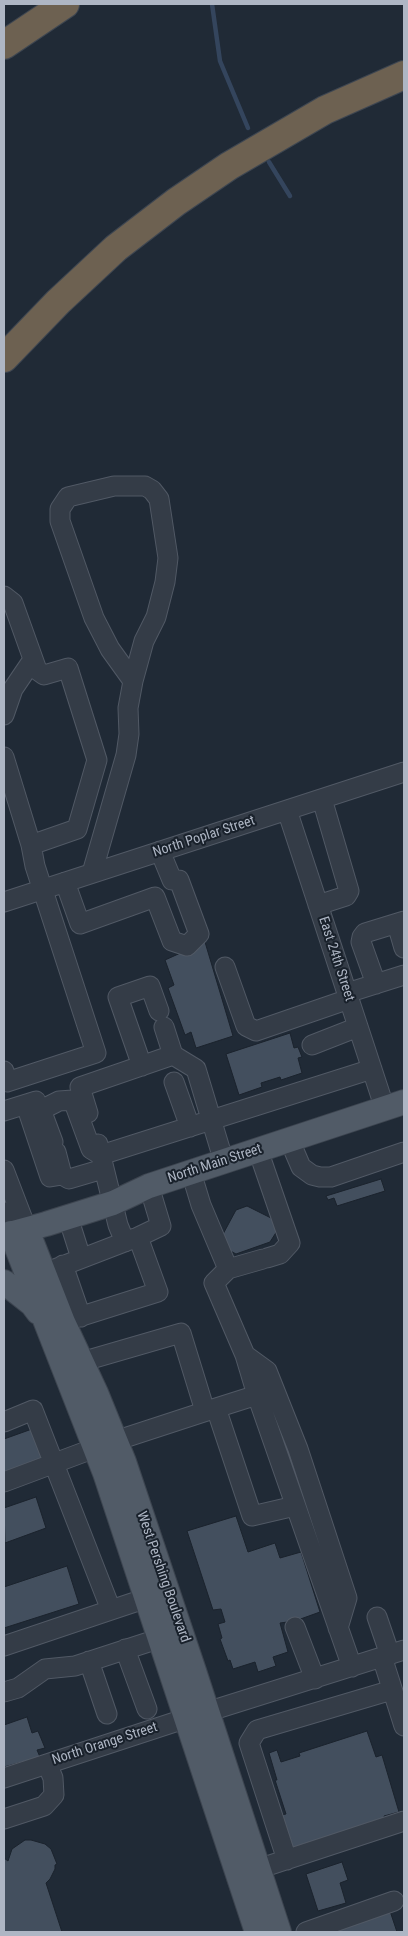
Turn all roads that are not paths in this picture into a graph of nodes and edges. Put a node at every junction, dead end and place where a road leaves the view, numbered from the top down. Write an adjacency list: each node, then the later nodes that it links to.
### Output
1 (404, 75): 2 (highway)
2 (4, 358)
3 (4, 596): 4 (street)
4 (32, 661): 6 (street); 11 (street)
5 (133, 681): 5 (street); 13 (street)
6 (4, 714)
7 (4, 757): 11 (street)
8 (404, 772): 9 (street, North Poplar Street)
9 (322, 798): 10 (street, North Poplar Street); 16 (street)
10 (287, 810): 12 (street, North Poplar Street); 16 (street, East 24th Street)
11 (35, 843): 14 (street)
12 (160, 851): 13 (street, North Poplar Street); 14 (street)
13 (92, 873): 14 (street, North Poplar Street)
14 (55, 885): 15 (street, North Poplar Street); 28 (street)
15 (4, 902)
16 (318, 905): 22 (street, East 24th Street)
17 (400, 922): 18 (street); 21 (street)
18 (404, 948)
19 (225, 967): 22 (street)
20 (404, 975): 21 (street)
21 (376, 984): 22 (street)
22 (348, 996): 23 (street, East 24th Street)
23 (358, 1027): 24 (street); 27 (street, East 24th Street)
24 (312, 1045)
25 (173, 1055): 26 (street); 26 (street); 34 (street)
26 (142, 1066): 30 (street)
27 (372, 1069): 32 (street, East 24th Street); 34 (street)
28 (5, 1078)
29 (174, 1082): 35 (street)
30 (80, 1088): 31 (street); 39 (street)
31 (26, 1104): 33 (street); 43 (street)
32 (395, 1105): 36 (main road, North Main Street)
33 (4, 1112)
34 (212, 1120): 35 (street); 40 (street)
35 (190, 1127): 39 (street)
36 (289, 1139): 37 (main road, North Main Street); 38 (street)
37 (258, 1150): 40 (main road, North Main Street); 51 (street)
38 (404, 1152)
39 (102, 1162): 43 (street); 43 (street); 45 (street)
40 (224, 1162): 42 (main road, North Main Street)
41 (4, 1170): 47 (street)
42 (191, 1172): 44 (main road, North Main Street); 51 (street)
43 (62, 1175)
44 (149, 1186): 45 (main road, North Main Street); 48 (street)
45 (113, 1203): 46 (main road, North Main Street); 48 (street)
46 (68, 1217): 47 (main road, North Main Street); 49 (street)
47 (12, 1230): 50 (main road, West Pershing Boulevard); 53 (main road, West Pershing Boulevard)
48 (131, 1239): 49 (street); 53 (street)
49 (81, 1258): 50 (street)
50 (54, 1269): 53 (main road, West Pershing Boulevard)
51 (228, 1269): 54 (street)
52 (4, 1282): 53 (main road)
53 (63, 1320): 55 (main road, West Pershing Boulevard); 59 (main road, West Pershing Boulevard)
54 (245, 1355): 56 (street); 67 (street)
55 (81, 1362): 57 (street); 59 (main road, West Pershing Boulevard)
56 (257, 1395): 57 (street); 62 (street)
57 (210, 1409): 59 (street); 62 (street)
58 (4, 1422): 60 (street)
59 (105, 1444): 60 (street); 63 (main road, West Pershing Boulevard); 80 (main road, West Pershing Boulevard)
60 (54, 1464): 61 (street); 64 (street)
61 (4, 1482)
62 (295, 1506): 67 (street)
63 (147, 1598): 64 (street); 68 (main road, West Pershing Boulevard)
64 (110, 1610): 69 (street)
65 (377, 1617): 71 (street)
66 (295, 1627): 74 (street)
67 (338, 1628): 73 (street)
68 (160, 1638): 70 (street); 80 (main road, West Pershing Boulevard)
69 (4, 1646)
70 (126, 1649): 72 (street); 78 (street)
71 (392, 1654): 73 (street, North Orange Street); 75 (street)
72 (89, 1661): 76 (street); 79 (street)
73 (352, 1667): 74 (street, North Orange Street)
74 (314, 1679): 77 (street, North Orange Street)
75 (392, 1690): 81 (street); 82 (street)
76 (4, 1692)
77 (248, 1700): 80 (street, North Orange Street); 82 (street)
78 (147, 1709)
79 (107, 1714)
80 (197, 1715): 83 (street, North Orange Street); 88 (main road, West Pershing Boulevard); 90 (main road, West Pershing Boulevard)
81 (404, 1726)
82 (257, 1730): 87 (street)
83 (47, 1764): 84 (street, North Orange Street); 85 (street)
84 (4, 1778)
85 (4, 1820)
86 (404, 1820): 87 (street)
87 (286, 1860): 88 (street)
88 (258, 1869): 91 (main road, West Pershing Boulevard)
89 (394, 1901): 92 (street)
90 (257, 1932)
91 (279, 1932)
92 (306, 1932)

